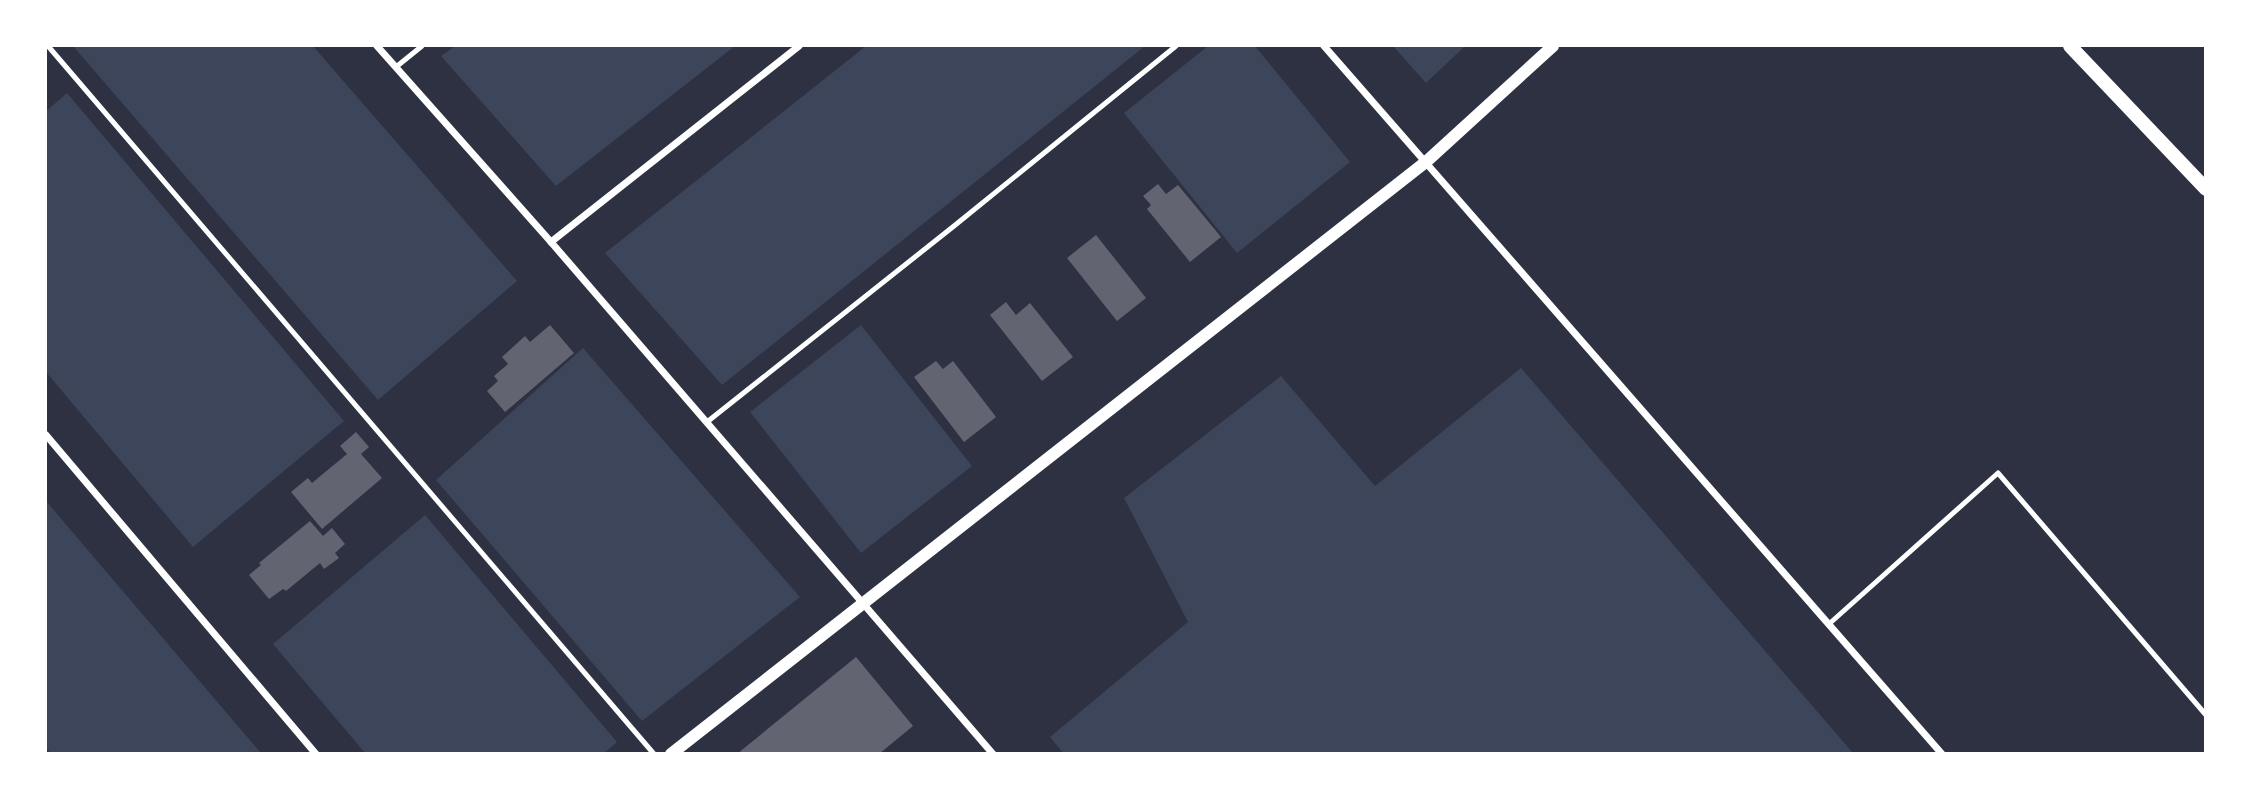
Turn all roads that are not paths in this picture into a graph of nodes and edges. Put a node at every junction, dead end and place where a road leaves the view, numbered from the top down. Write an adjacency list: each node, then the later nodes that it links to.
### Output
1 (48, 46): 19 (lane)
2 (377, 46): 9 (street)
3 (422, 46): 9 (lane)
4 (799, 46): 12 (street)
5 (1176, 46): 13 (lane)
6 (1324, 46): 10 (street)
7 (1553, 46): 10 (street)
8 (2070, 46): 11 (main road)
9 (396, 67): 12 (street)
10 (1427, 161): 15 (street); 16 (street)
11 (2206, 189)
12 (551, 242): 13 (street)
13 (707, 422): 15 (street)
14 (46, 435): 18 (street)
15 (863, 603): 20 (street); 21 (street)
16 (1829, 624): 17 (lane); 22 (street)
17 (2206, 715)
18 (316, 754)
19 (654, 754)
20 (671, 754)
21 (993, 754)
22 (1942, 754)

